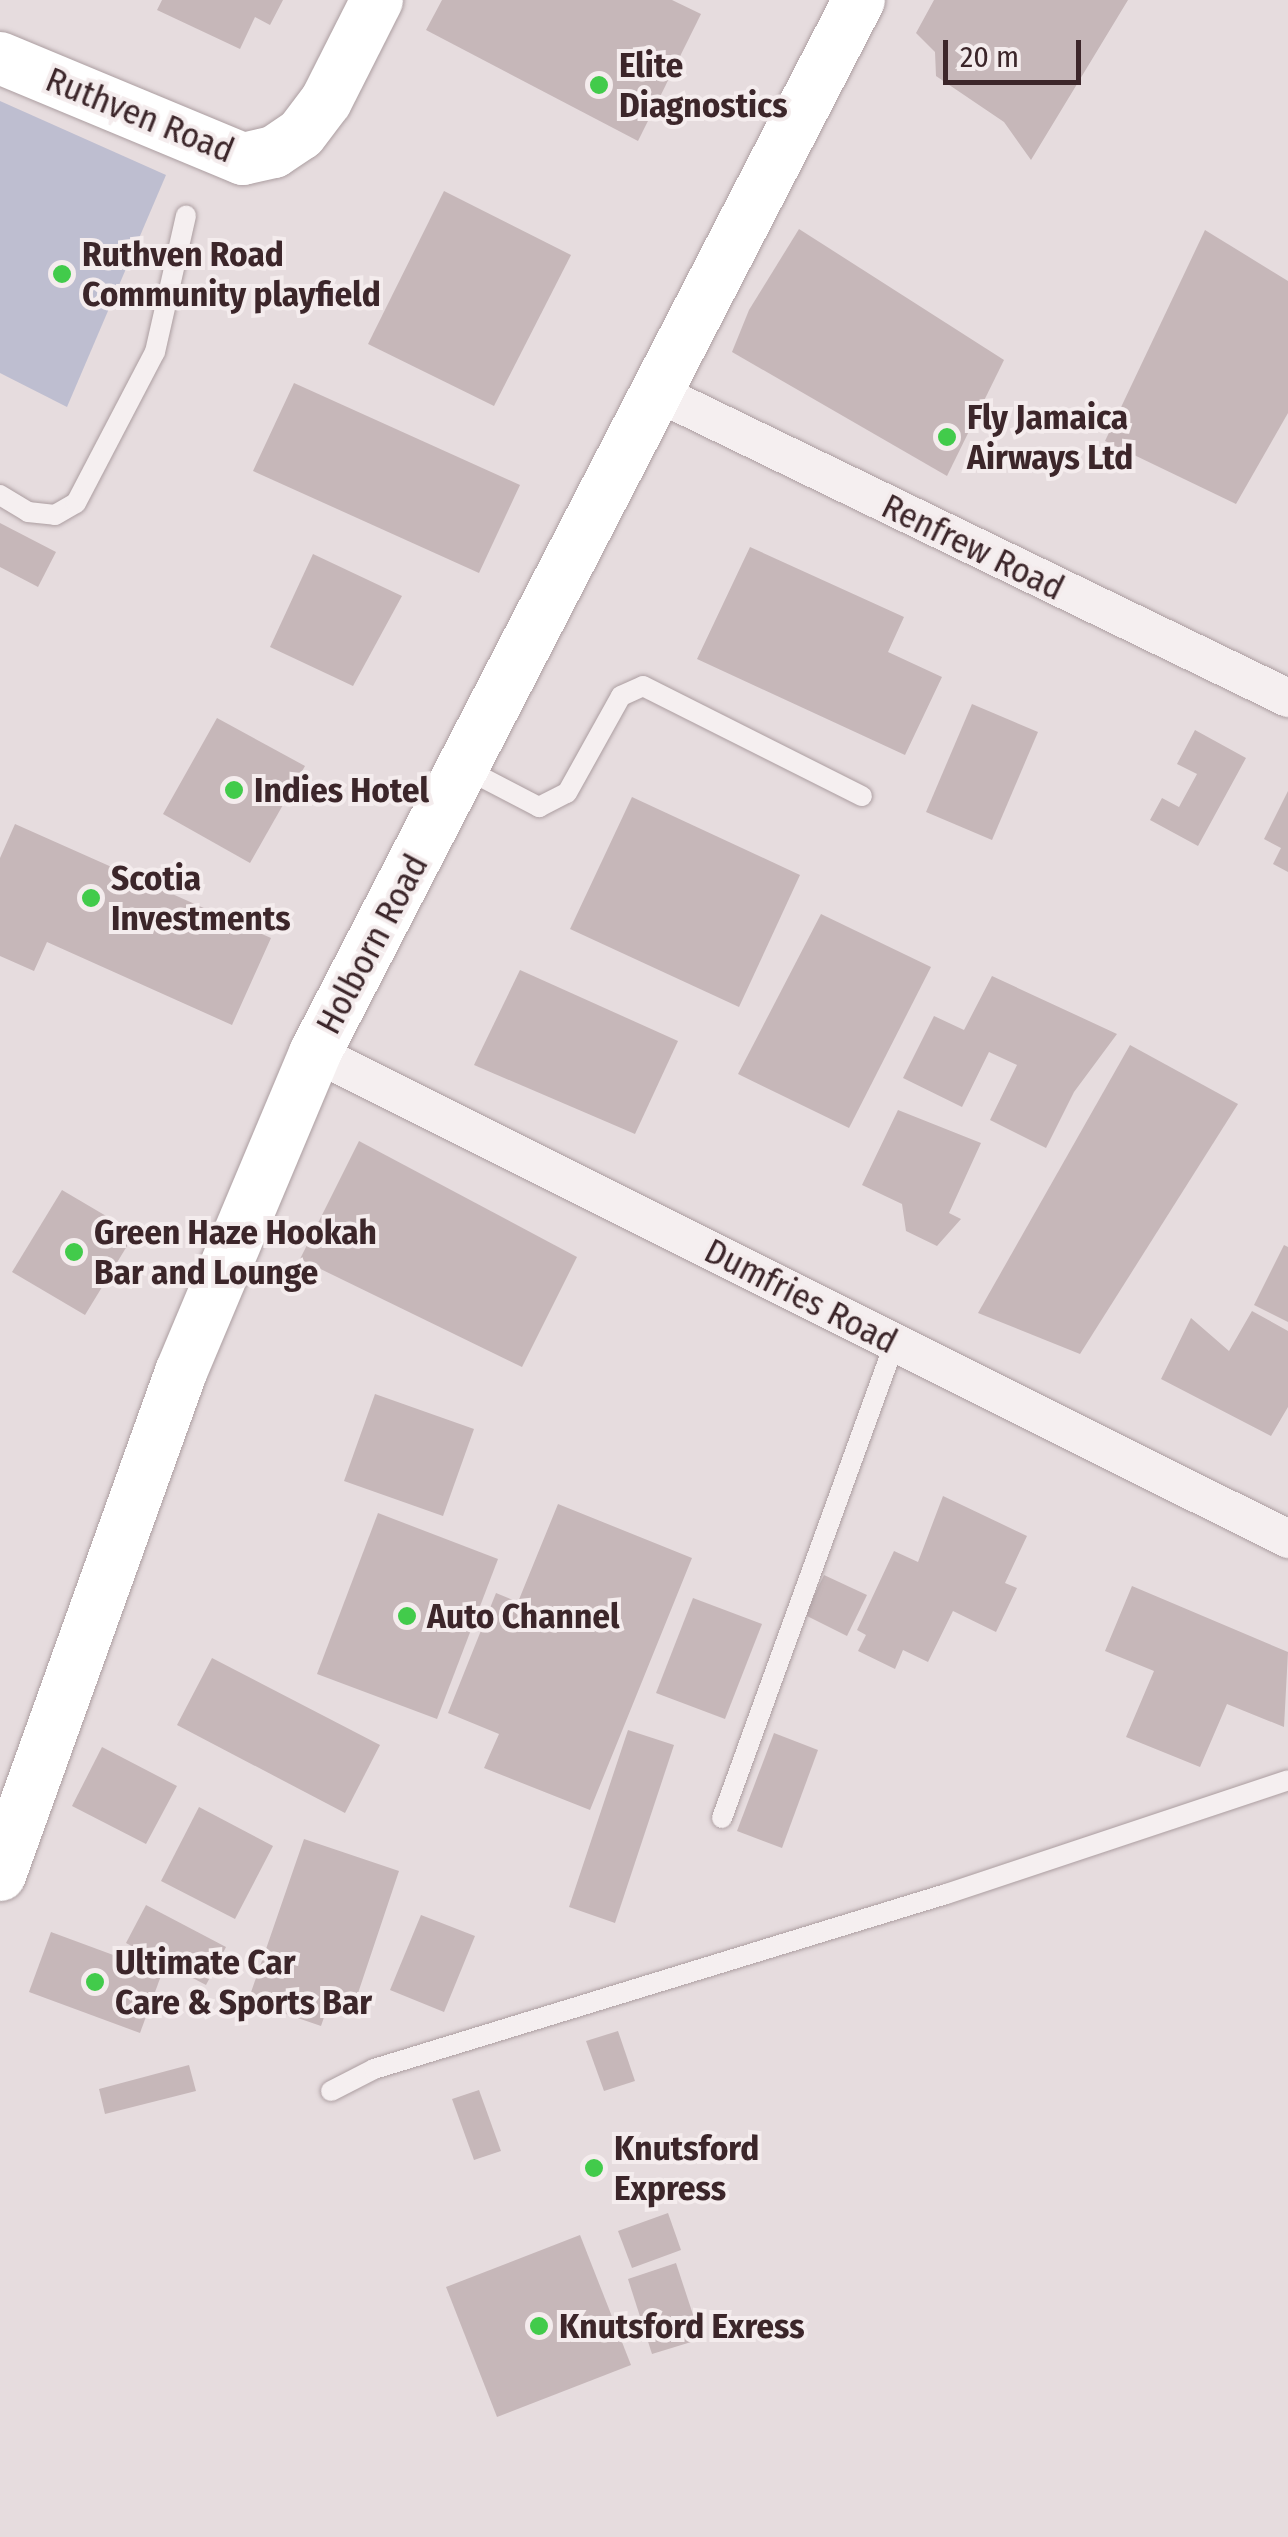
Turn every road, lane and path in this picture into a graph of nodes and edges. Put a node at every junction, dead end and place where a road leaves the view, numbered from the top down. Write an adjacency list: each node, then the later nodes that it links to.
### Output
1 (378, 0): 3 (street, Ruthven Road)
2 (859, 0): 5 (street, Holborn Road)
3 (0, 58)
4 (186, 214): 6 (lane)
5 (660, 394): 7 (street, Renfrew Road); 8 (street, Holborn Road)
6 (0, 495)
7 (1288, 698)
8 (464, 768): 9 (lane); 10 (street, Holborn Road)
9 (862, 796)
10 (315, 1053): 11 (street, Dumfries Road); 15 (street, Holborn Road)
11 (895, 1342): 12 (street, Dumfries Road); 14 (lane)
12 (1288, 1538)
13 (1288, 1780): 16 (lane)
14 (722, 1818)
15 (0, 1875)
16 (331, 2091)

